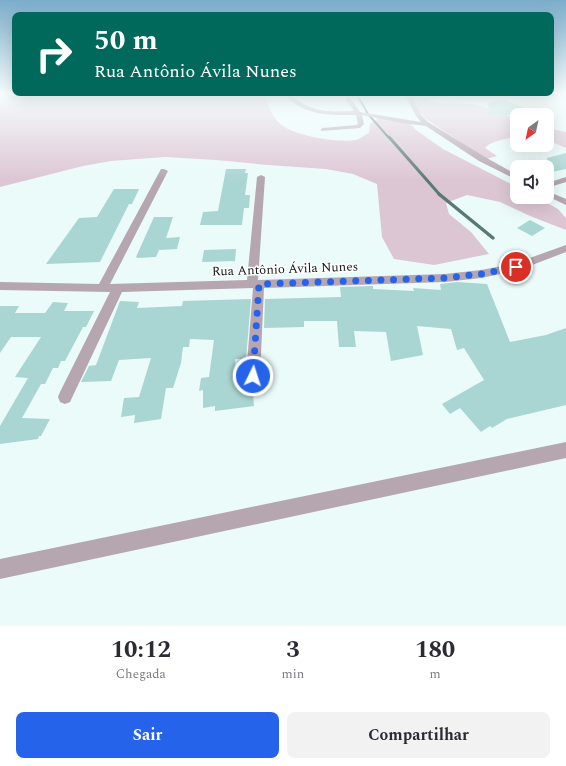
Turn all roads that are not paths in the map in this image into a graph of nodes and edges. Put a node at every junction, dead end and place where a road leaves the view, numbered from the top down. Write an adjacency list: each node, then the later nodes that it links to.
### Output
1 (361, 122): 4 (street)
2 (406, 122): 3 (street)
3 (428, 124): 6 (street)
4 (323, 130)
5 (164, 171): 15 (street)
6 (510, 174)
7 (261, 177): 13 (street)
8 (566, 179): 9 (street)
9 (554, 183)
10 (554, 196): 11 (street)
11 (566, 202)
12 (566, 248): 13 (street, Rua Antônio Ávila Nunes)
13 (256, 284): 16 (street, Rua Antônio Ávila Nunes); 17 (street)
14 (0, 286): 15 (street, Rua Antônio Ávila Nunes)
15 (102, 288): 16 (street, Rua Antônio Ávila Nunes)
16 (118, 288): 18 (street)
17 (253, 376)
18 (65, 397)
19 (566, 450): 20 (street)
20 (0, 569)

